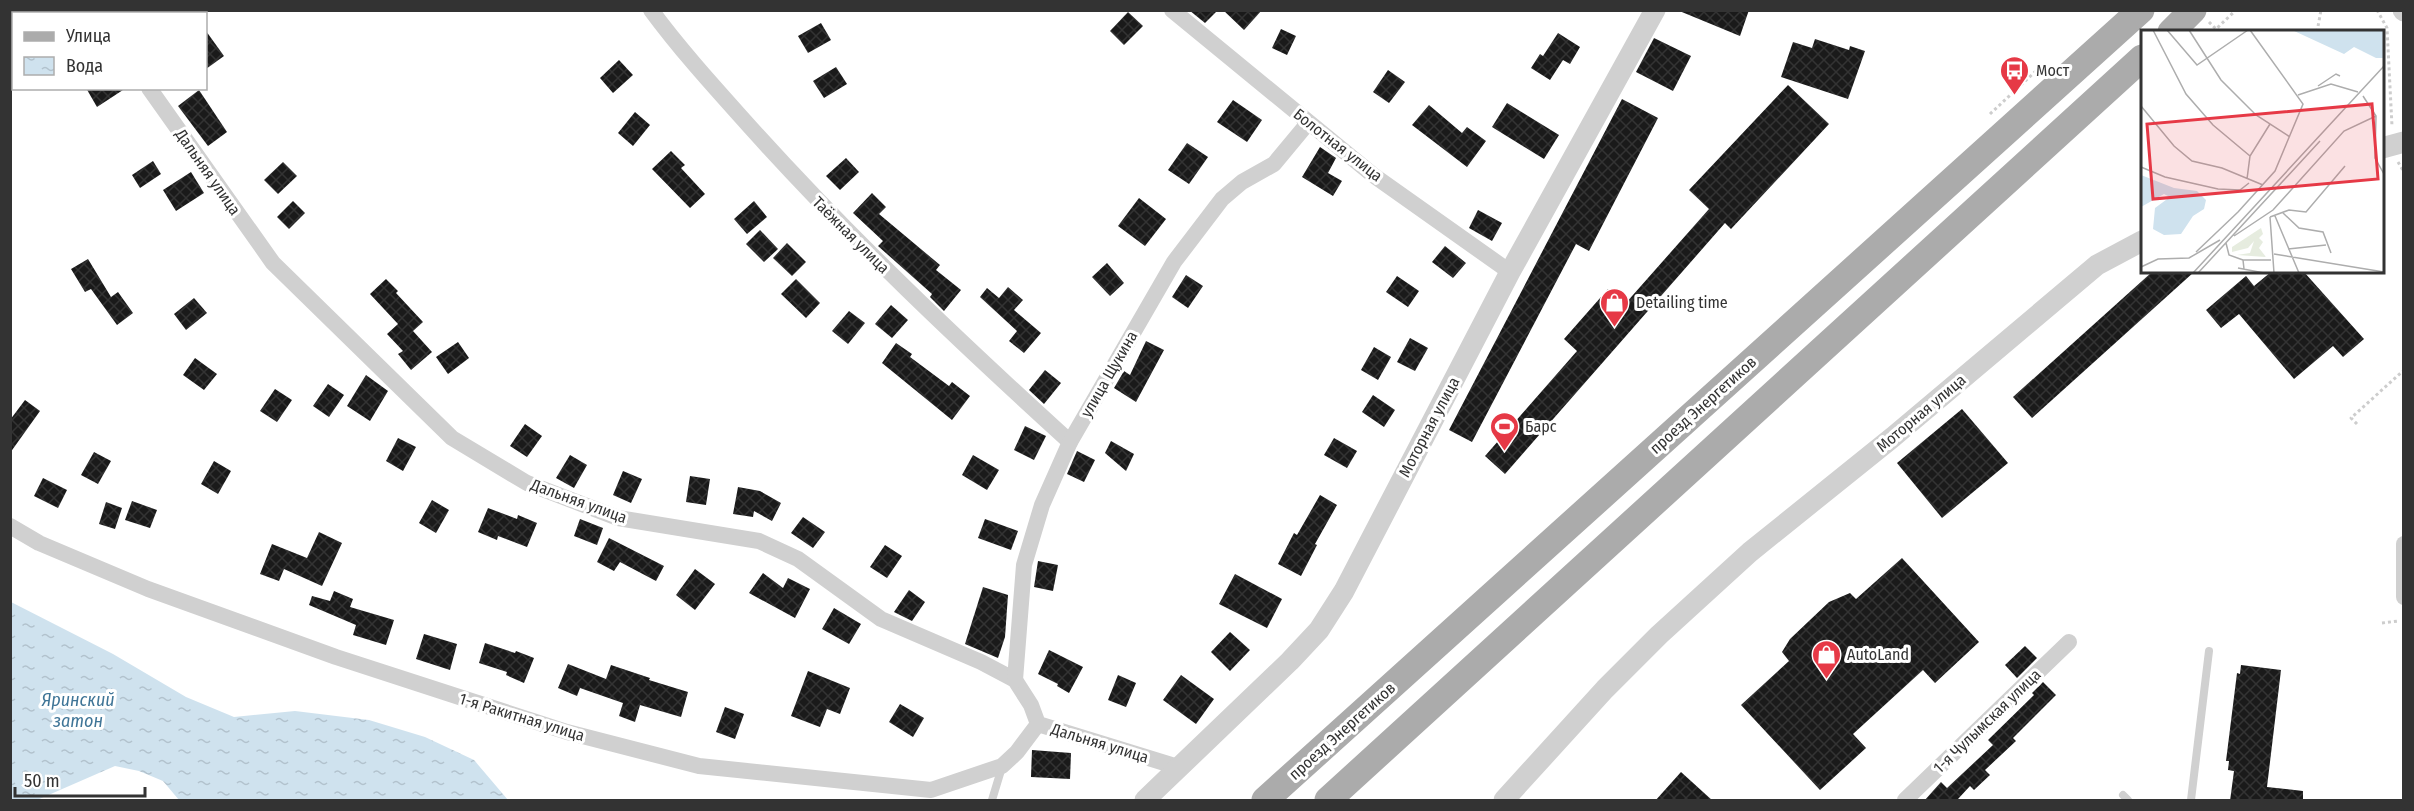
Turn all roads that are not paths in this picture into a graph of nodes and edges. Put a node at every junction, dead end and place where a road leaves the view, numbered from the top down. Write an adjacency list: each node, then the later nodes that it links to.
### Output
1 (651, 10): 12 (street, Таёжная улица)
2 (1172, 10): 9 (street, Болотная улица)
3 (1655, 10): 11 (street, Моторная улица)
4 (2141, 10): 24 (main road, проезд Энергетиков)
5 (2193, 10): 6 (main road)
6 (2173, 30)
7 (2141, 59): 25 (main road)
8 (150, 90): 18 (street, Дальняя улица)
9 (1308, 123): 11 (street, Болотная улица); 12 (street, улица Щукина)
10 (2141, 242): 26 (street, Моторная улица)
11 (1510, 272): 21 (street, Моторная улица)
12 (1070, 442): 18 (street, улица Щукина)
13 (10, 526): 20 (street, 1-я Ракитная улица)
14 (2403, 544): 15 (street)
15 (2403, 597)
16 (2069, 642): 27 (street, 1-я Чулымская улица)
17 (2209, 651): 28 (lane)
18 (1015, 680): 19 (street, Дальняя улица)
19 (1038, 724): 20 (street, 1-я Ракитная улица); 21 (street, Дальняя улица)
20 (1002, 766): 22 (lane)
21 (1181, 768): 23 (street, Моторная улица)
22 (992, 801)
23 (1145, 801)
24 (1265, 801)
25 (1328, 801)
26 (1504, 801)
27 (1905, 801)
28 (2191, 801)

